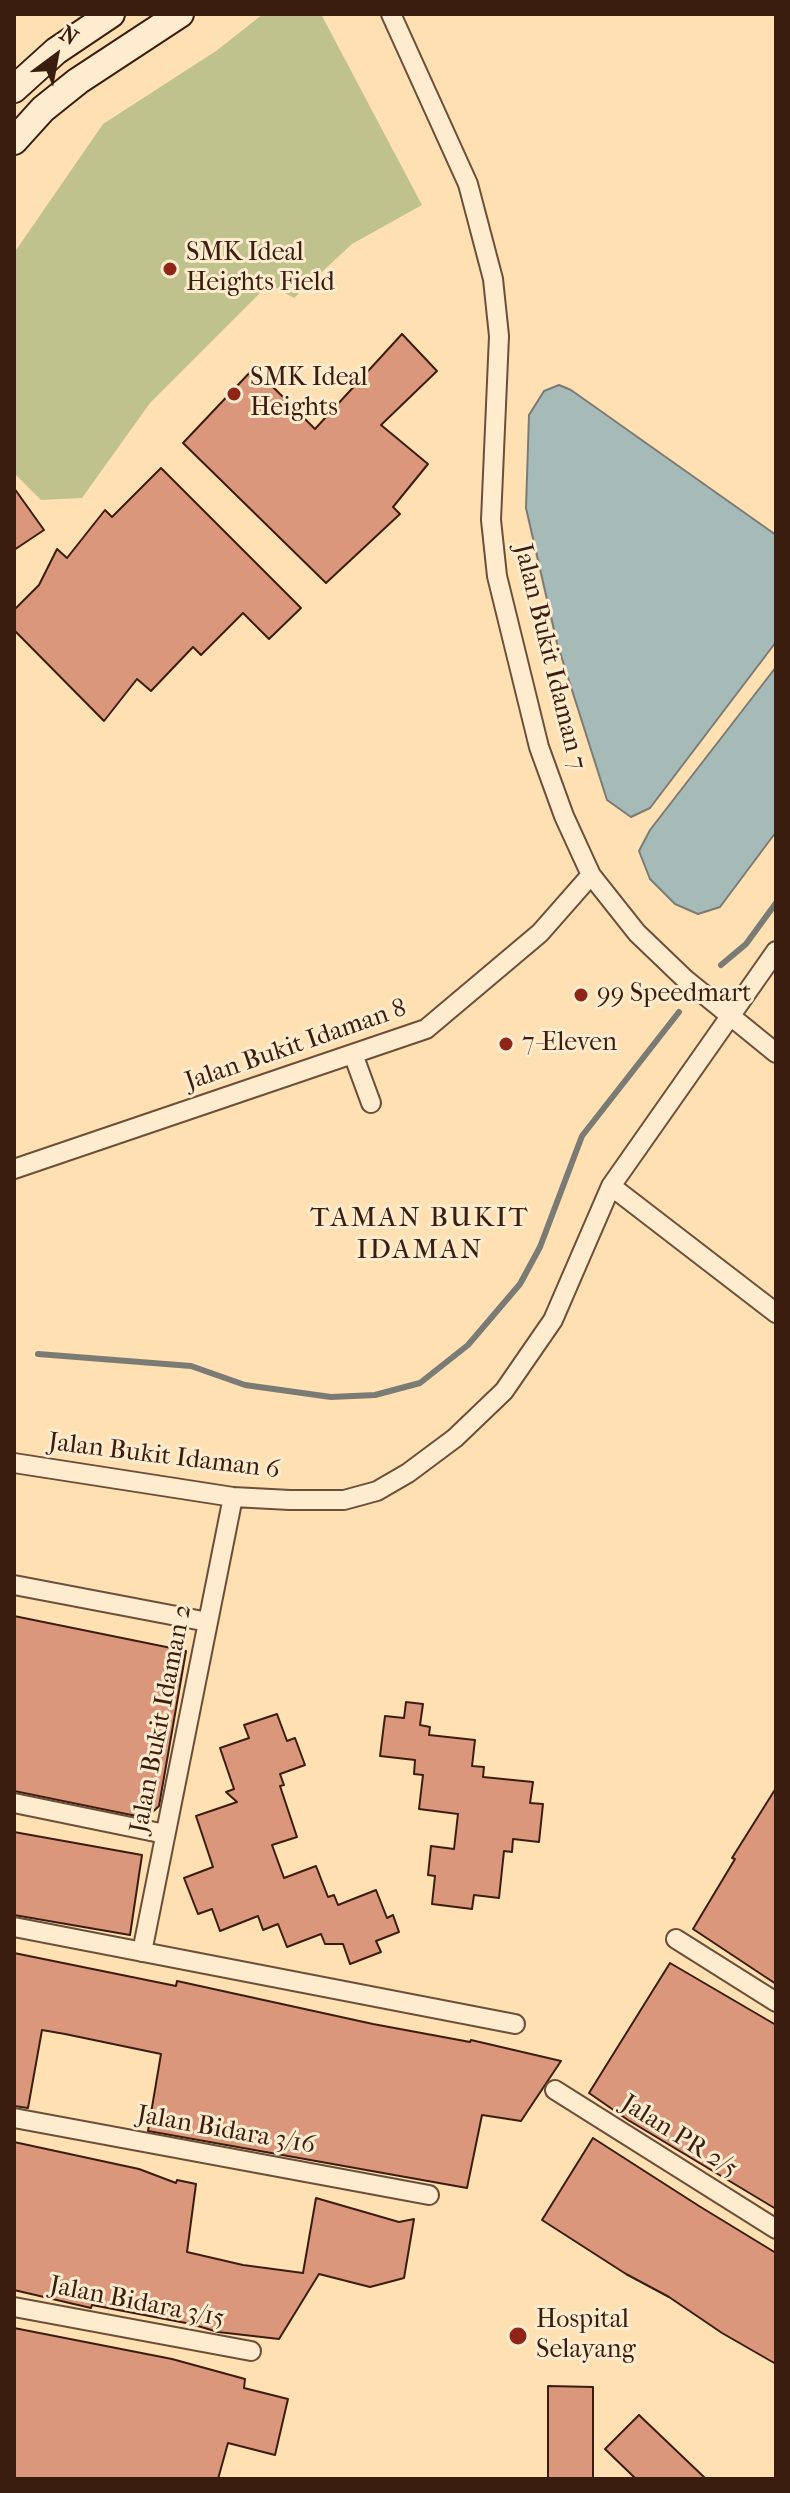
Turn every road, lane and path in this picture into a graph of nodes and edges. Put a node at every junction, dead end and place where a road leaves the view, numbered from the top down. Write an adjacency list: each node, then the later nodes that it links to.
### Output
1 (111, 14): 4 (main road)
2 (180, 14): 5 (main road)
3 (391, 14): 6 (street, Jalan Bukit Idaman 7)
4 (14, 89)
5 (14, 141)
6 (591, 875): 8 (street, Jalan Bukit Idaman 7); 10 (street, Jalan Bukit Idaman 8)
7 (776, 951): 8 (street, Jalan Bukit Idaman 6)
8 (729, 1016): 9 (street, Jalan Bukit Idaman 7); 13 (street, Jalan Bukit Idaman 6)
9 (776, 1053)
10 (353, 1054): 11 (street); 12 (street, Jalan Bukit Idaman 8)
11 (371, 1103)
12 (14, 1169)
13 (611, 1186): 14 (street); 16 (street, Jalan Bukit Idaman 6)
14 (776, 1313)
15 (14, 1463): 16 (street, Jalan Bukit Idaman 6)
16 (233, 1497): 18 (street, Jalan Bukit Idaman 2)
17 (14, 1585): 18 (street)
18 (208, 1622): 20 (street, Jalan Bukit Idaman 2)
19 (14, 1803): 20 (street)
20 (165, 1834): 23 (street, Jalan Bukit Idaman 2)
21 (14, 1927): 23 (street)
22 (676, 1939): 24 (street)
23 (142, 1952): 25 (street)
24 (776, 2002)
25 (515, 2024)
26 (555, 2090): 29 (street, Jalan PR 2/5)
27 (14, 2118): 28 (street, Jalan Bidara 3/16)
28 (429, 2195)
29 (776, 2229)
30 (14, 2307): 31 (street, Jalan Bidara 3/15)
31 (251, 2351)

